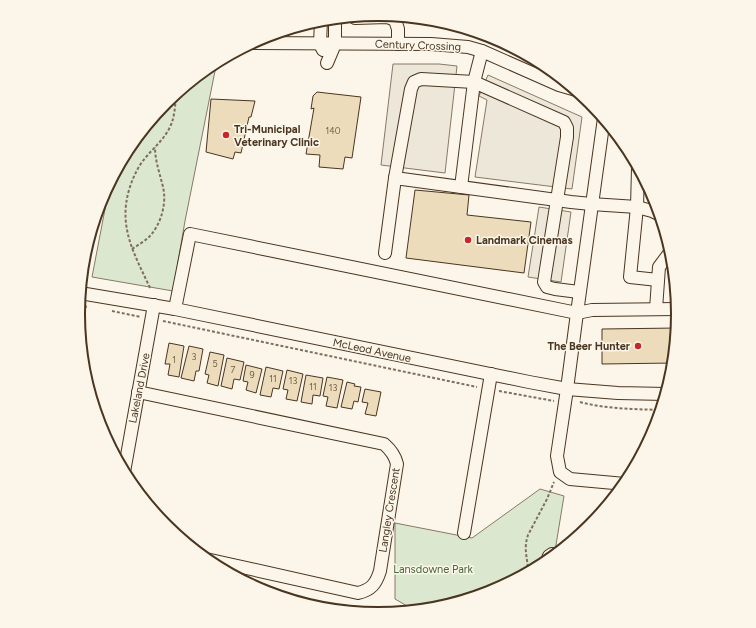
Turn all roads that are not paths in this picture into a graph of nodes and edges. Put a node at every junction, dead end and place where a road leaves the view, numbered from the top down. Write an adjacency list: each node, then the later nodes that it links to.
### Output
1 (396, 22): 7 (street)
2 (335, 25): 6 (street)
3 (321, 27): 5 (street)
4 (266, 43): 5 (street, Century Crossing)
5 (320, 44): 6 (street, Century Crossing); 6 (street)
6 (335, 44): 7 (street, Century Crossing)
7 (398, 44): 8 (street, Century Crossing)
8 (482, 51): 9 (street); 10 (street, Century Crossing)
9 (474, 82): 12 (street); 14 (street); 15 (street)
10 (560, 85)
11 (603, 127): 16 (street)
12 (395, 178): 14 (street); 19 (street)
13 (638, 178): 17 (street)
14 (461, 187): 15 (street)
15 (558, 200): 16 (street); 22 (street)
16 (591, 204): 17 (street); 22 (street)
17 (637, 207): 18 (street); 21 (street)
18 (652, 211)
19 (385, 253)
20 (665, 259): 21 (street)
21 (658, 280): 26 (street)
22 (579, 292): 28 (street)
23 (86, 294): 24 (street, McLeod Avenue)
24 (154, 305): 25 (street, McLeod Avenue); 31 (street, Lakeland Drive)
25 (175, 309): 28 (street); 29 (street, McLeod Avenue)
26 (656, 309): 27 (street); 28 (street)
27 (671, 309)
28 (577, 313): 30 (street)
29 (490, 374): 30 (street, McLeod Avenue); 35 (street)
30 (567, 388): 32 (street, McLeod Avenue); 34 (street)
31 (138, 392): 33 (street, Lakeland Drive); 36 (street, Langley Crescent)
32 (660, 394)
33 (126, 463)
34 (617, 483)
35 (464, 534)
36 (223, 563)

